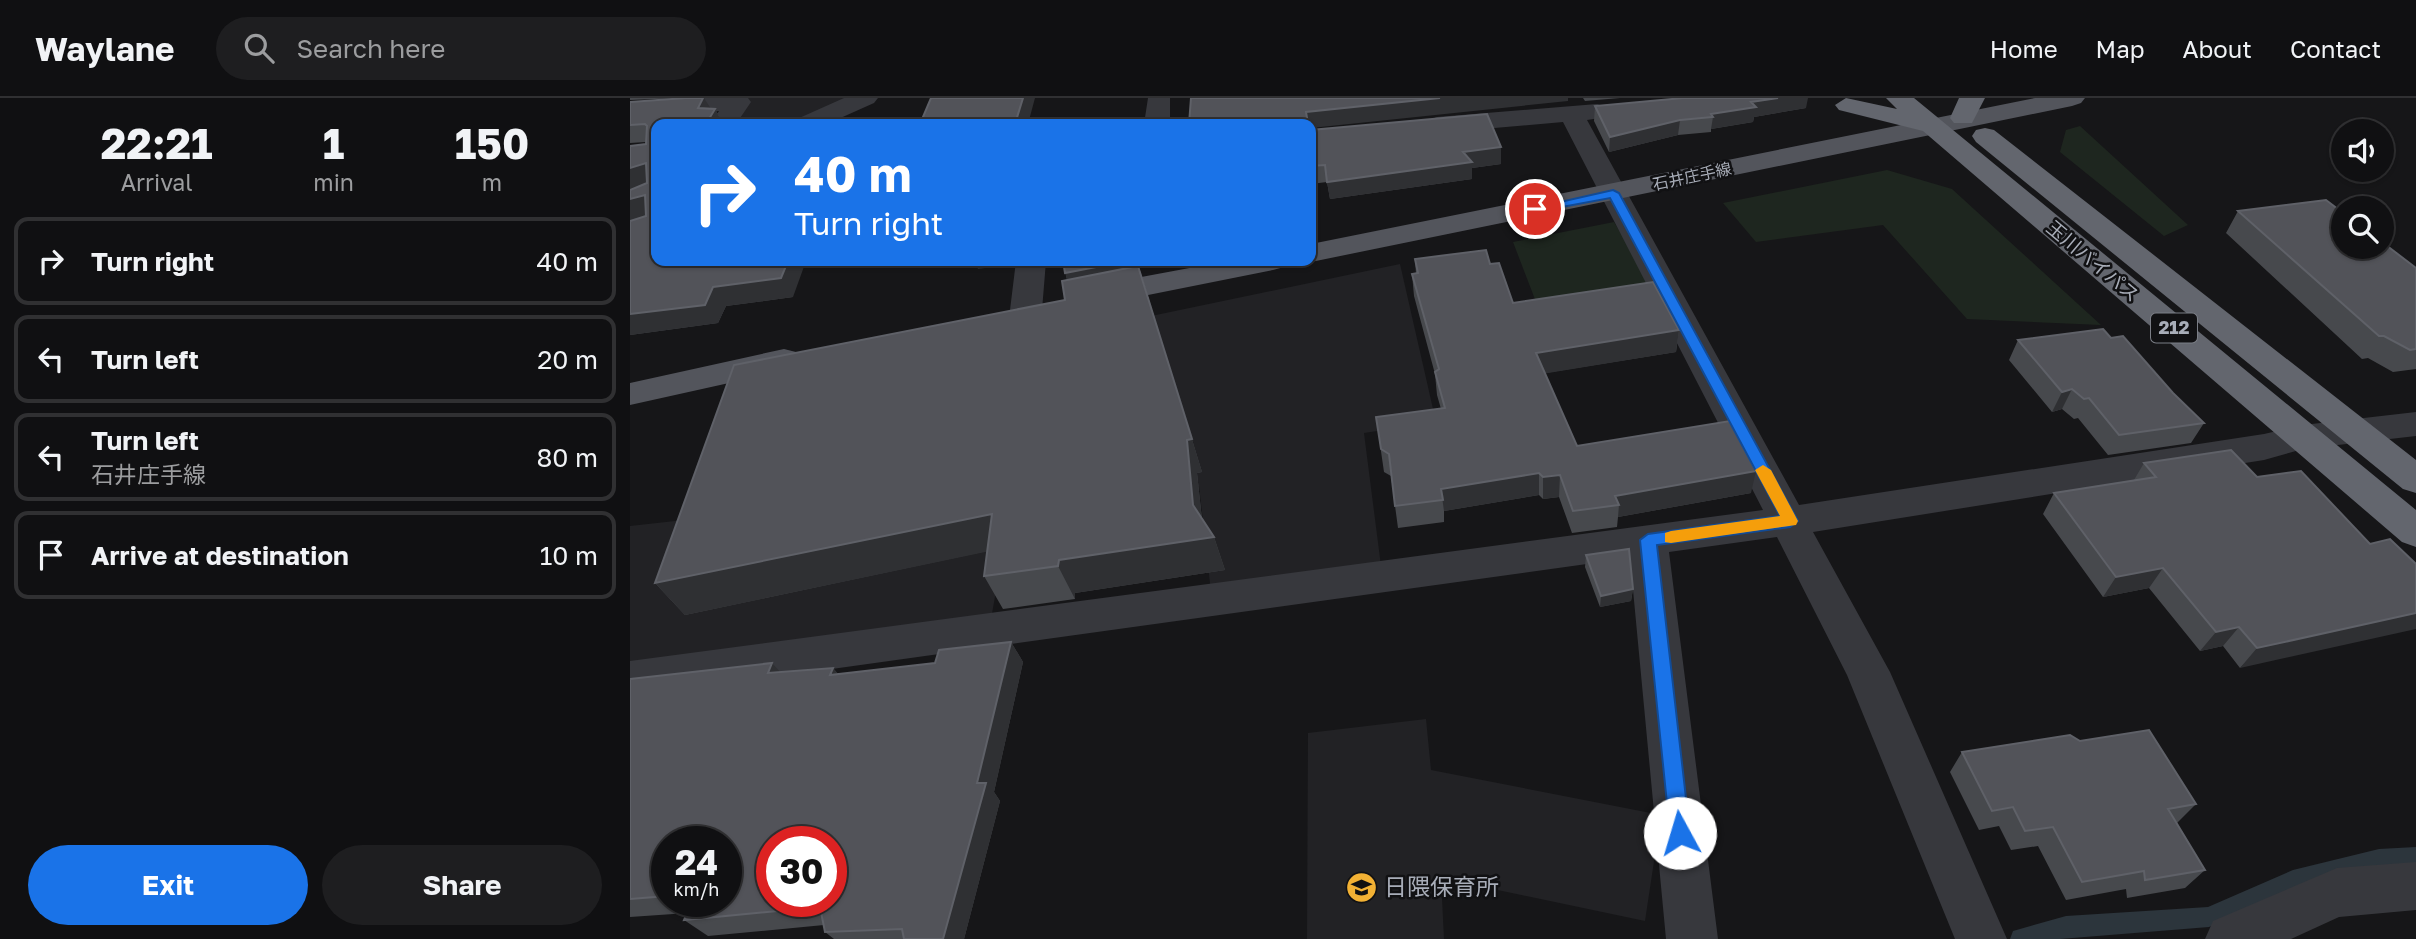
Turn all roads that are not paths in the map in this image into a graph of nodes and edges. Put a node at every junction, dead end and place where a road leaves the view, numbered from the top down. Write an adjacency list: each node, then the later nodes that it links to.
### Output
1 (865, 98): 11 (street)
2 (1899, 98): 8 (highway, 212)
3 (2068, 98): 5 (main road, 石井庄手線)
4 (1844, 102): 8 (highway)
5 (1968, 108): 8 (main road, 石井庄手線); 21 (highway, 玉川バイパス / 212)
6 (1626, 109): 9 (street)
7 (630, 110): 10 (street)
8 (1934, 112): 13 (main road, 石井庄手線); 22 (highway, 玉川バイパス / 212)
9 (1572, 114): 12 (street); 13 (street)
10 (726, 119)
11 (817, 119)
12 (1408, 128)
13 (1613, 193): 14 (main road, 石井庄手線); 24 (street)
14 (1316, 252)
15 (1031, 266): 17 (street)
16 (1248, 266): 17 (main road)
17 (1035, 308)
18 (810, 355): 19 (main road)
19 (630, 394)
20 (2416, 424): 21 (street)
21 (2355, 431): 22 (street); 23 (highway, 玉川バイパス / 212)
22 (2303, 437): 24 (street); 25 (highway, 玉川バイパス / 212)
23 (2416, 480)
24 (1790, 521): 26 (street); 30 (street)
25 (2416, 532)
26 (1648, 540): 27 (street); 29 (street)
27 (630, 679)
28 (2416, 886): 31 (street)
29 (1692, 939)
30 (1981, 939)
31 (2231, 939)

